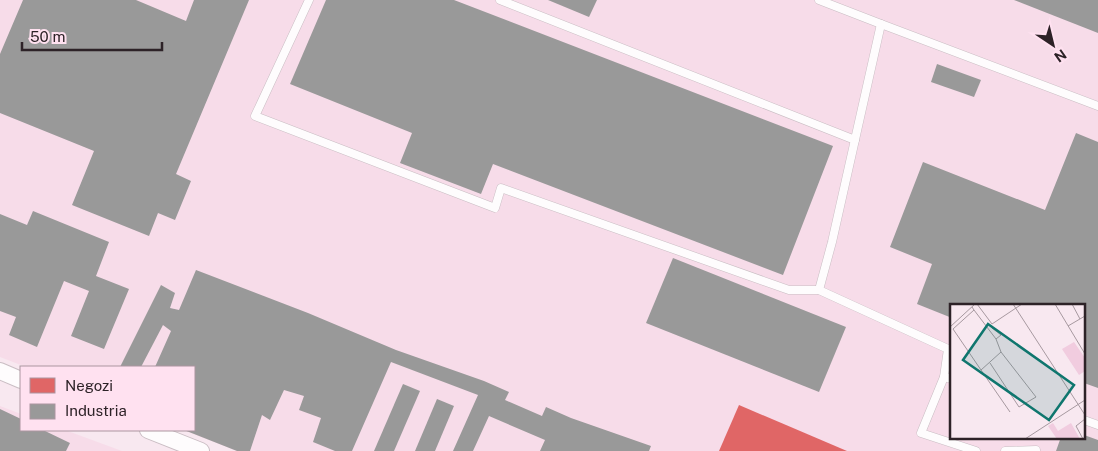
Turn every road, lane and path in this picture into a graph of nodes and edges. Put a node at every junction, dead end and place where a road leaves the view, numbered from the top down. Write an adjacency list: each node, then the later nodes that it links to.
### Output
1 (309, 0): 7 (lane)
2 (500, 0): 6 (lane)
3 (820, 0): 4 (lane)
4 (881, 24): 5 (lane); 6 (lane)
5 (1098, 106)
6 (855, 140): 7 (lane)
7 (818, 290): 9 (lane)
8 (0, 371): 10 (street)
9 (948, 378): 16 (lane)
10 (20, 380)
11 (1086, 421): 12 (lane)
12 (1098, 425)
13 (151, 431): 15 (street)
14 (1036, 450): 17 (lane)
15 (202, 451)
16 (976, 451)
17 (1005, 451)

